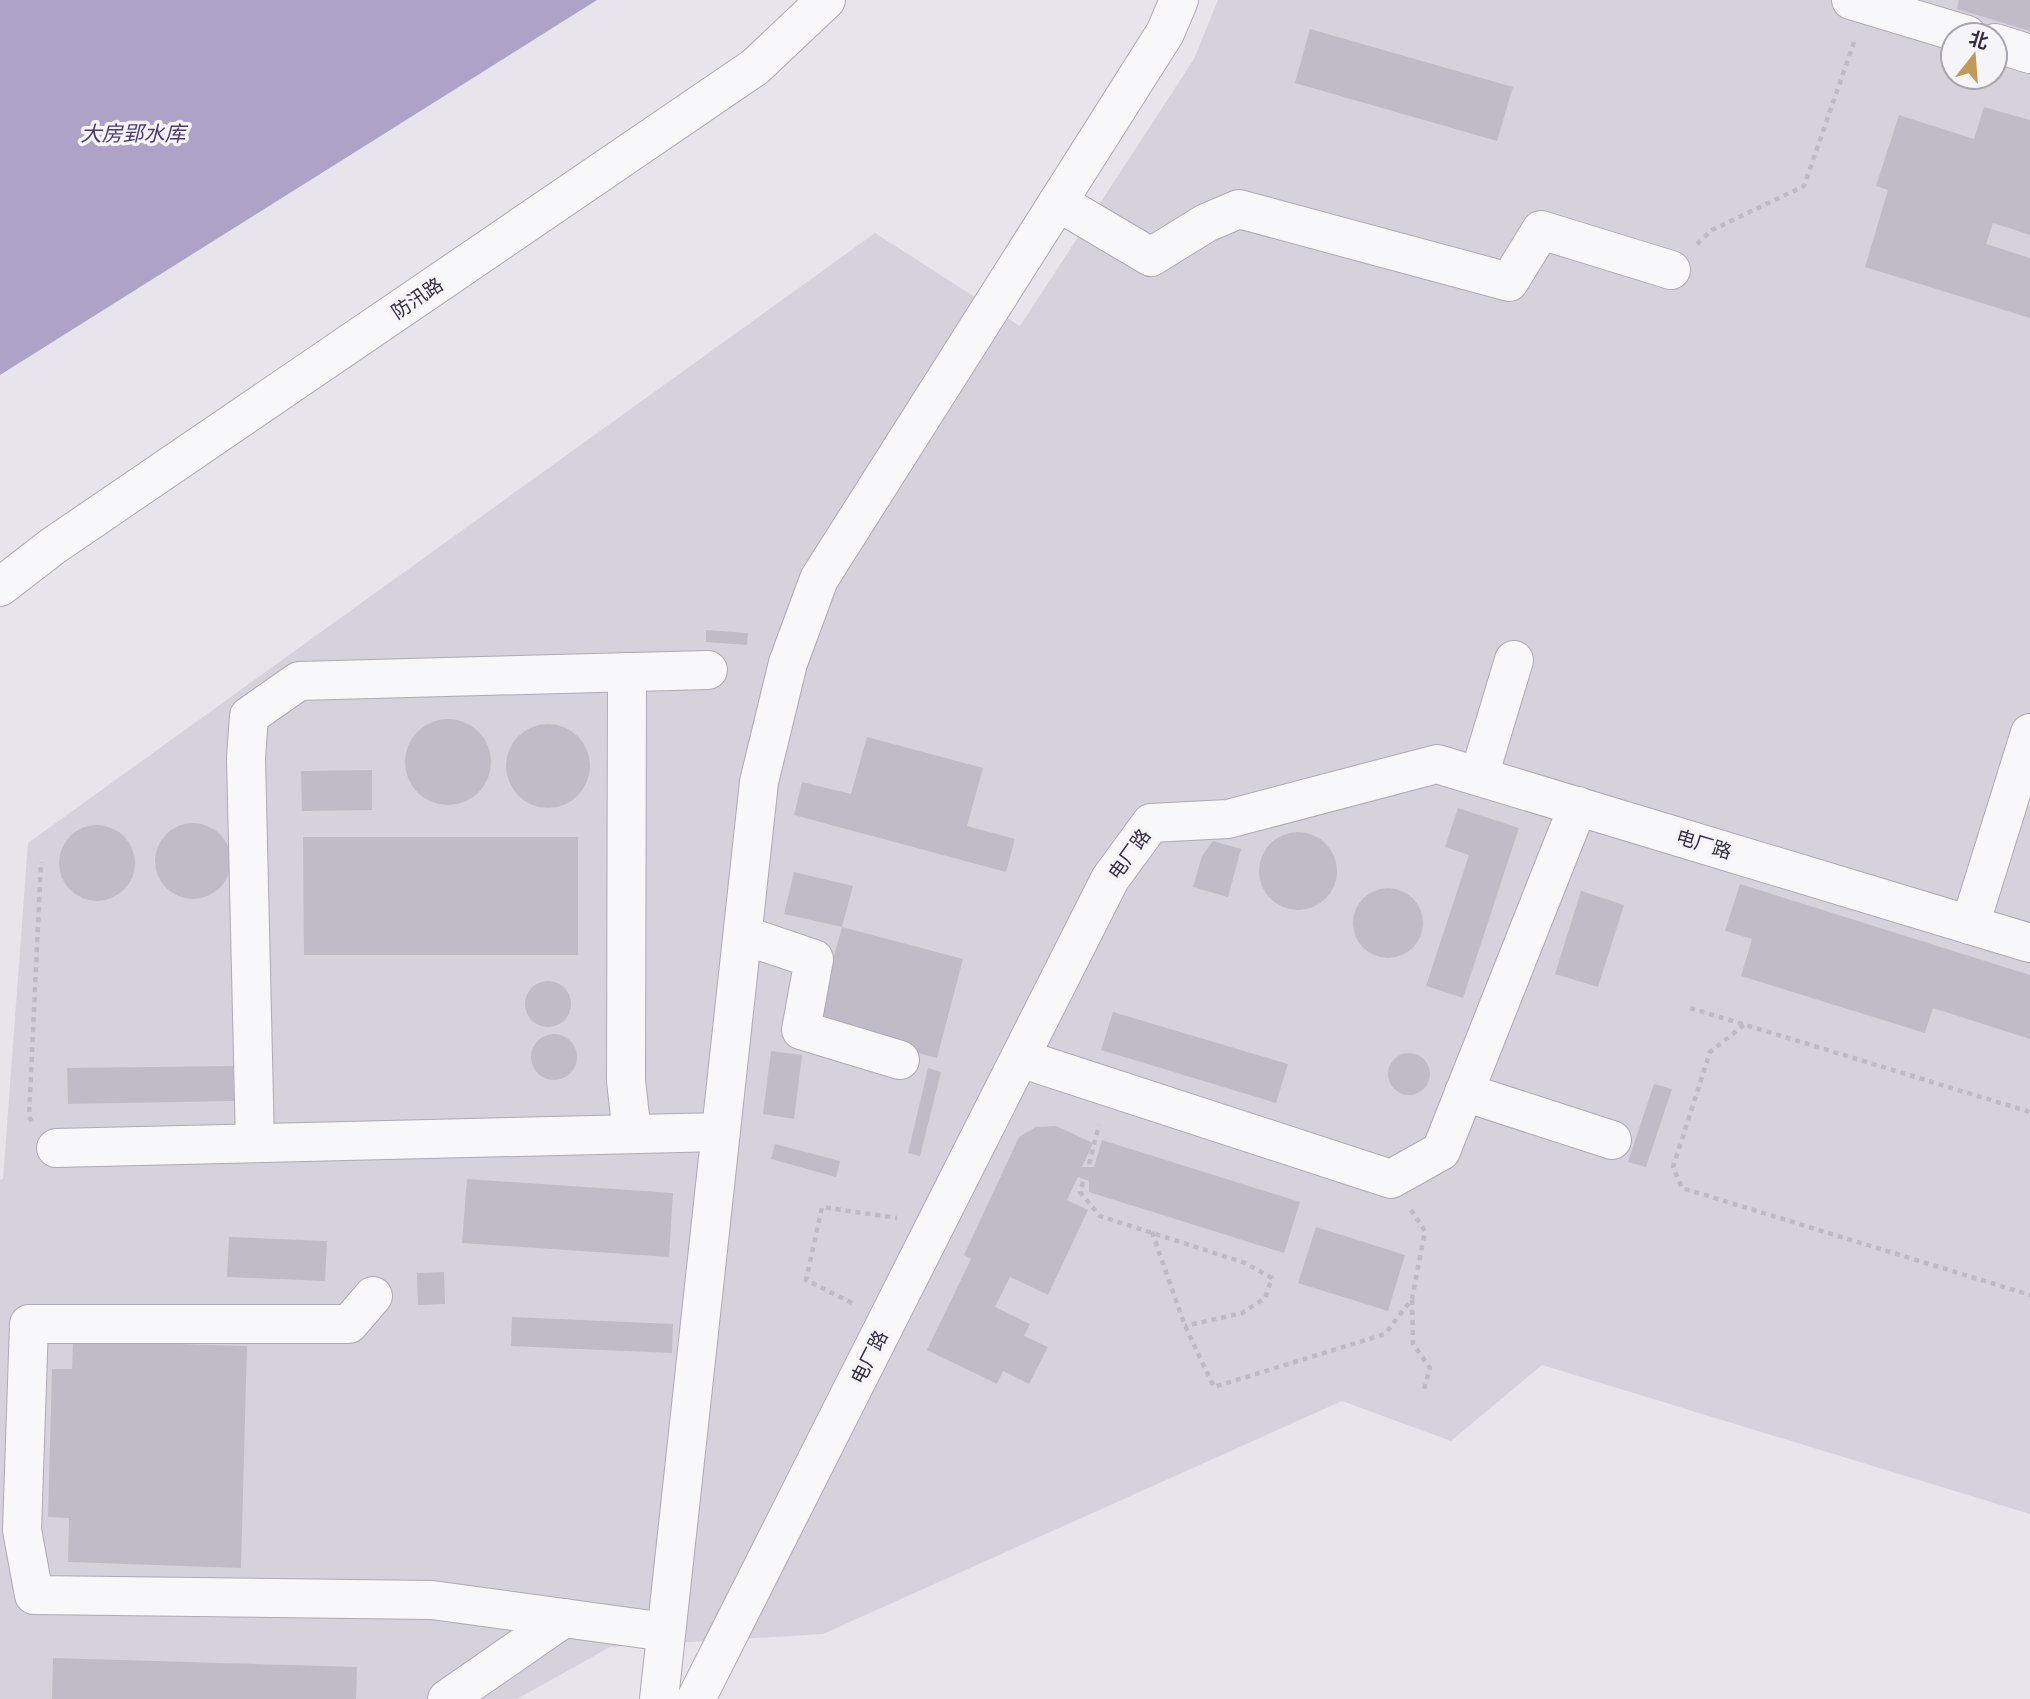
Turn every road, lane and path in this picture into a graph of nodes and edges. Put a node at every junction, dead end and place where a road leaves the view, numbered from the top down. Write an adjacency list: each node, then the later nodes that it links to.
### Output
1 (826, 0): 10 (street, 防汛路)
2 (1179, 0): 8 (street)
3 (1859, 2): 4 (street); 9 (path)
4 (1930, 11): 5 (street)
5 (1945, 21)
6 (2009, 47): 7 (street)
7 (2030, 54)
8 (1058, 202): 9 (street); 19 (street)
9 (1671, 270)
10 (0, 587)
11 (1514, 660): 15 (street)
12 (708, 670): 13 (street)
13 (627, 673): 28 (street); 30 (street)
14 (2030, 733): 18 (street)
15 (1479, 776): 16 (street, 电厂路); 23 (street, 电厂路)
16 (1578, 806): 18 (street, 电厂路); 25 (street)
17 (41, 862): 31 (path)
18 (1970, 925): 20 (street, 电厂路)
19 (743, 935): 24 (street); 27 (street)
20 (2030, 943)
21 (1690, 1008): 22 (path)
22 (1744, 1025): 26 (path); 36 (path)
23 (1020, 1058): 32 (street); 34 (street, 电厂路)
24 (900, 1060)
25 (1464, 1092): 29 (street); 32 (street)
26 (2030, 1112)
27 (721, 1132): 28 (street); 43 (street)
28 (632, 1134): 30 (street)
29 (1612, 1140)
30 (255, 1143): 31 (street)
31 (56, 1148)
32 (1391, 1179): 38 (path)
33 (1083, 1182): 35 (path)
34 (932, 1233): 39 (street, 电厂路); 39 (path)
35 (1152, 1233): 40 (path); 40 (path)
36 (2030, 1295)
37 (373, 1296): 42 (street)
38 (1412, 1299): 40 (path); 41 (path)
39 (887, 1321): 46 (street, 电厂路)
40 (1185, 1326)
41 (1424, 1389)
42 (564, 1618): 43 (street); 44 (street)
43 (666, 1632): 45 (street)
44 (446, 1699)
45 (659, 1699)
46 (696, 1699)

